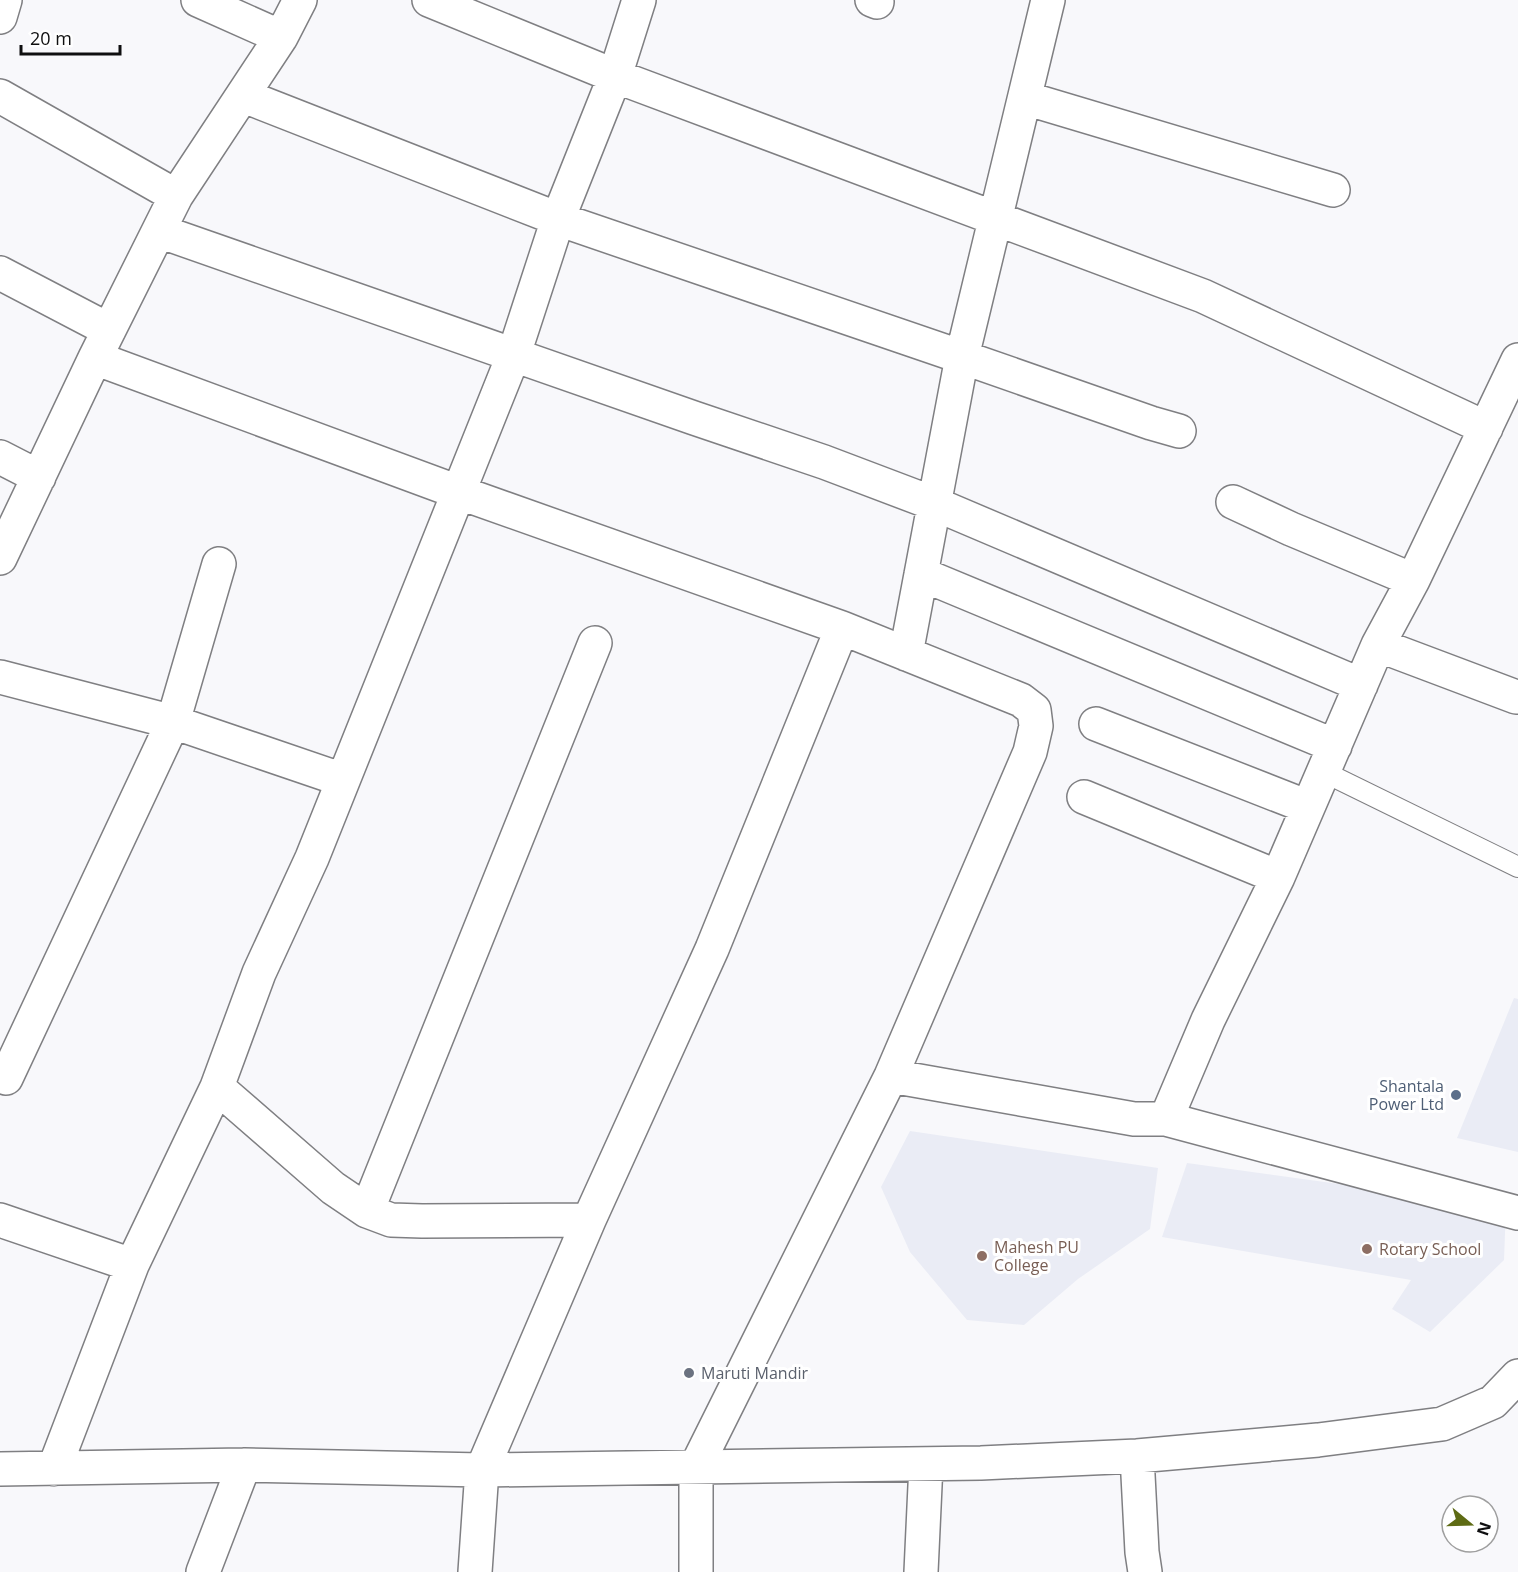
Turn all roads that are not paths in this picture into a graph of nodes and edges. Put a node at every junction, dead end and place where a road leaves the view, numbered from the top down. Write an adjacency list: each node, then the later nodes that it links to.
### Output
1 (5, 0): 7 (street)
2 (198, 0): 8 (street)
3 (300, 0): 8 (street)
4 (429, 0): 9 (street)
5 (639, 0): 9 (street)
6 (1048, 0): 12 (street)
7 (0, 17)
8 (281, 37): 11 (street)
9 (615, 76): 15 (street); 16 (street)
10 (0, 96): 14 (street)
11 (244, 96): 14 (street); 16 (street)
12 (1025, 98): 13 (street); 15 (street)
13 (1333, 190)
14 (176, 196): 17 (street)
15 (996, 217): 21 (street); 23 (street)
16 (558, 219): 20 (street); 21 (street)
17 (159, 231): 19 (street); 20 (street)
18 (0, 273): 19 (street)
19 (102, 344): 26 (street); 27 (street)
20 (514, 354): 27 (street); 29 (street)
21 (963, 357): 24 (street); 29 (street)
22 (1518, 360): 23 (street)
23 (1486, 428): 33 (street)
24 (1179, 431)
25 (0, 458): 26 (street)
26 (39, 477): 30 (street)
27 (458, 492): 34 (street); 44 (street)
28 (1233, 502): 33 (street)
29 (934, 504): 32 (street); 39 (street)
30 (0, 558)
31 (219, 564): 41 (street)
32 (921, 574): 37 (street); 43 (street)
33 (1413, 580): 36 (street)
34 (842, 628): 37 (street); 56 (street)
35 (596, 642): 53 (street)
36 (1378, 645): 39 (street); 40 (street)
37 (906, 654): 49 (street)
38 (0, 677): 41 (street)
39 (1361, 686): 43 (street)
40 (1516, 697)
41 (172, 722): 44 (street); 50 (street)
42 (1096, 724): 46 (street)
43 (1329, 759): 46 (street); 47 (lane)
44 (343, 780): 51 (street)
45 (1084, 797): 48 (street)
46 (1308, 807): 48 (street)
47 (1518, 867)
48 (1278, 877): 52 (street)
49 (891, 1076): 52 (street); 62 (street)
50 (6, 1078)
51 (217, 1087): 53 (street); 57 (street)
52 (1166, 1119): 54 (street)
53 (367, 1211): 56 (street)
54 (1518, 1213)
55 (0, 1220): 57 (street)
56 (589, 1220): 65 (street)
57 (132, 1264): 64 (street)
58 (1512, 1387): 59 (street)
59 (1137, 1456): 60 (street); 70 (street)
60 (926, 1464): 62 (street); 69 (street)
61 (244, 1465): 64 (street); 65 (street); 66 (street)
62 (696, 1467): 65 (street); 68 (street)
63 (0, 1469): 64 (street)
64 (54, 1469)
65 (482, 1470): 67 (street)
66 (203, 1572)
67 (475, 1572)
68 (696, 1572)
69 (921, 1572)
70 (1145, 1572)

